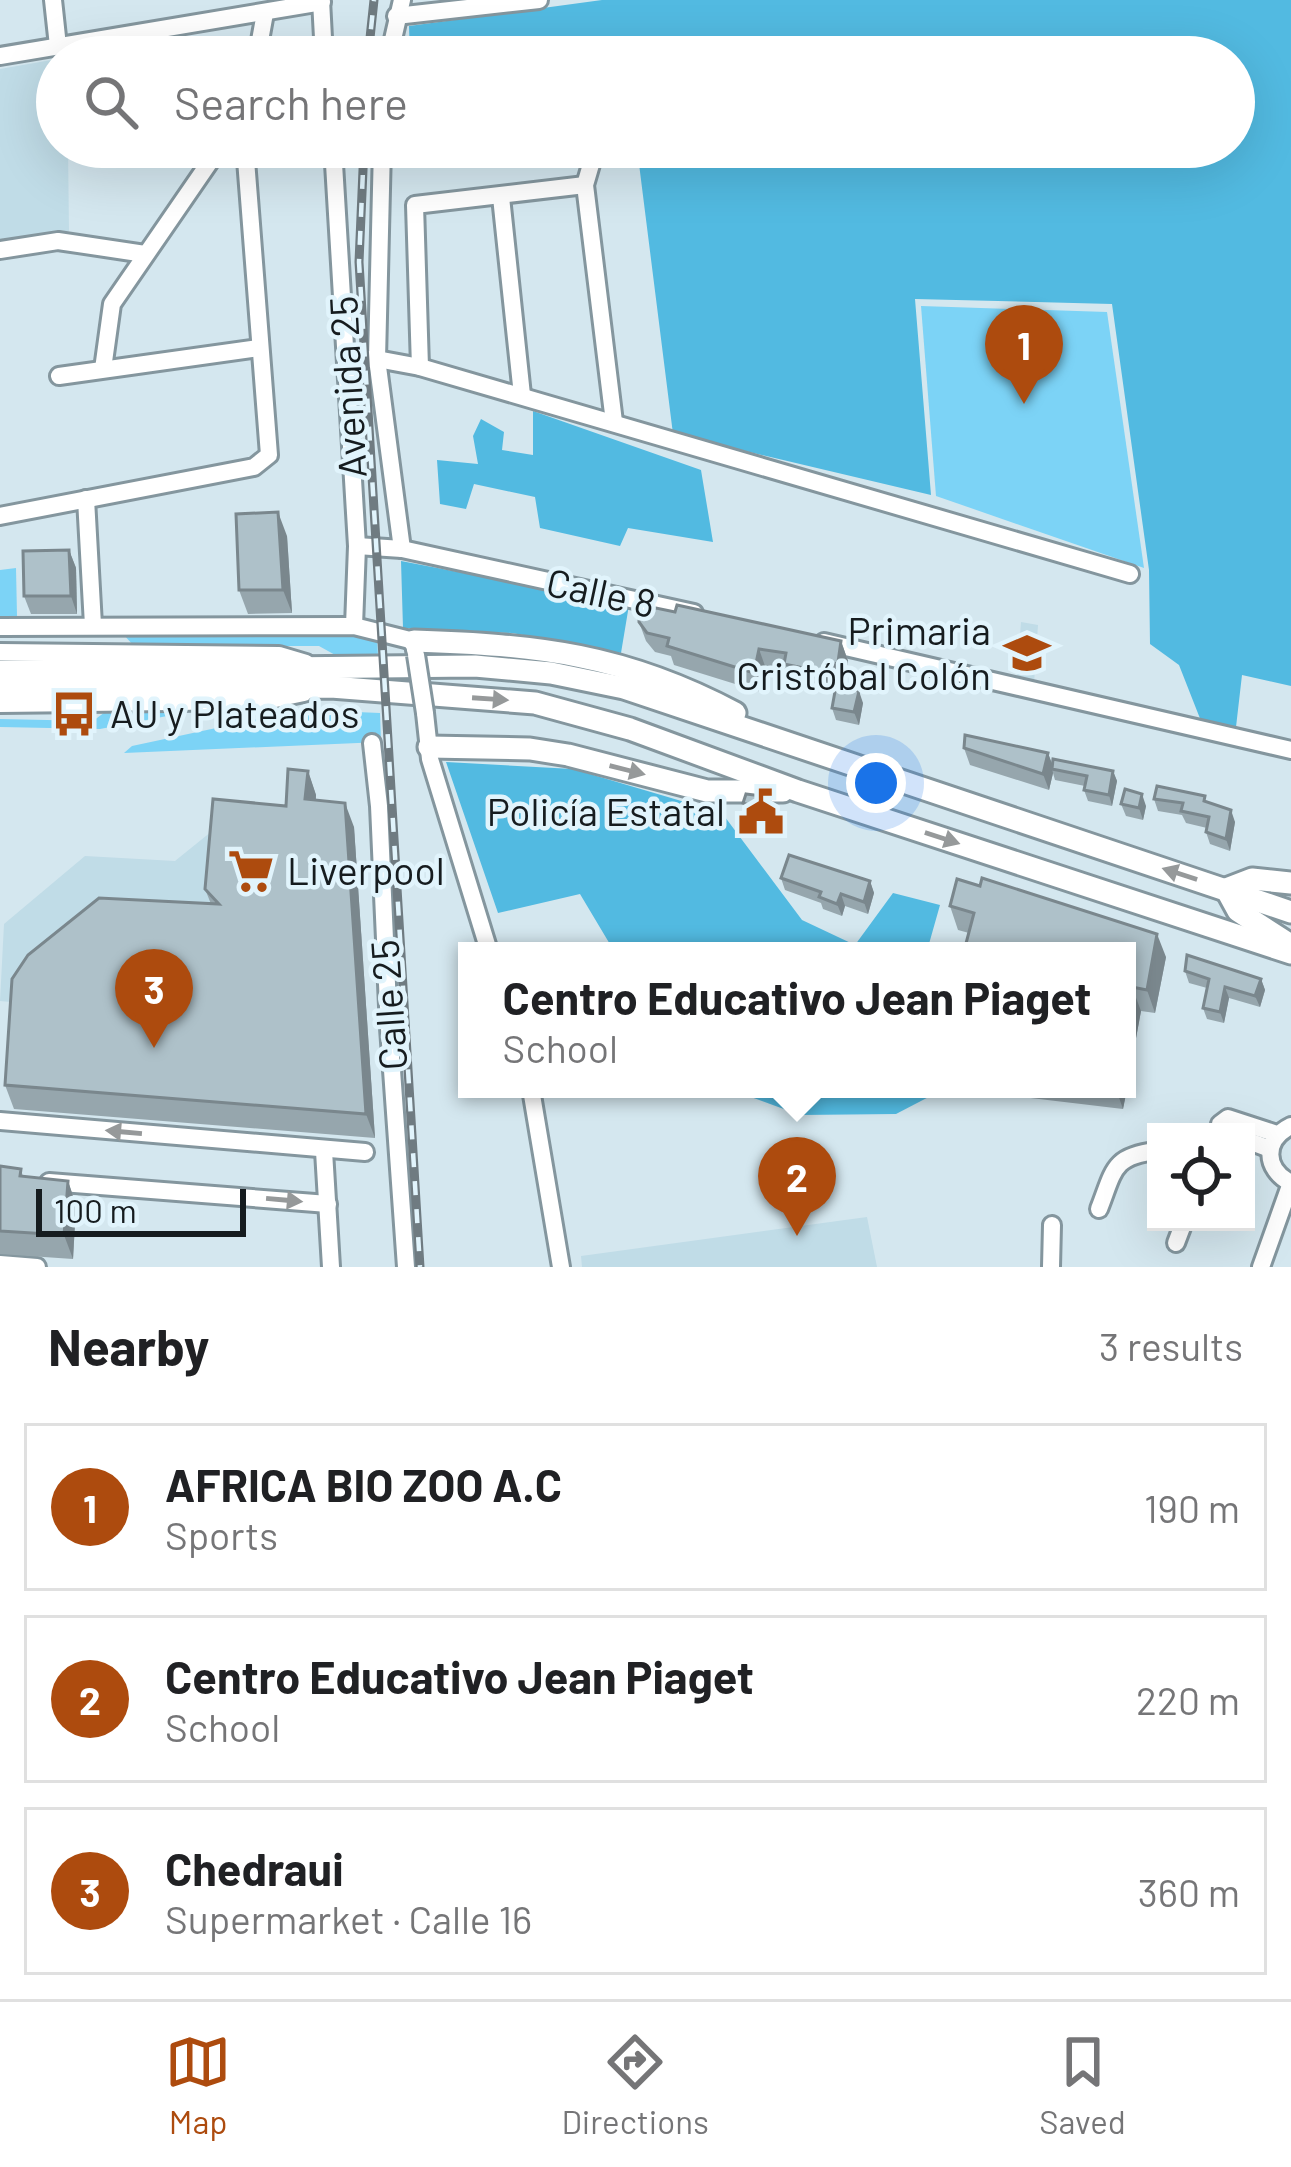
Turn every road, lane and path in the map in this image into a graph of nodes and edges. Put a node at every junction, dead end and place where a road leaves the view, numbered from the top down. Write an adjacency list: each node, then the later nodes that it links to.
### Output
1 (53, 0): 6 (street)
2 (539, 0): 4 (street)
3 (322, 1): 5 (street); 9 (street)
4 (399, 8)
5 (265, 13): 7 (street); 8 (street)
6 (57, 36)
7 (121, 36)
8 (261, 36)
9 (323, 36)
10 (36, 50): 11 (street)
11 (0, 56)
12 (205, 168): 20 (street)
13 (246, 168): 21 (street)
14 (334, 168): 22 (street, Avenida 25)
15 (382, 168): 23 (street)
16 (590, 168): 17 (street)
17 (585, 185): 18 (street); 28 (street)
18 (501, 197): 24 (street); 27 (street)
19 (0, 250): 20 (street)
20 (145, 254): 25 (street)
21 (259, 348): 25 (street); 29 (street)
22 (347, 359): 23 (street); 31 (street, Avenida 25)
23 (377, 359): 24 (street); 32 (street)
24 (420, 367): 27 (street)
25 (103, 369): 26 (street)
26 (59, 376)
27 (522, 394): 28 (street)
28 (614, 422): 33 (street)
29 (86, 499): 30 (street); 35 (street)
30 (0, 516)
31 (357, 546): 32 (street, Calle 8); 37 (street, Avenida 25)
32 (402, 549): 34 (street, Calle 8)
33 (1130, 574)
34 (722, 619)
35 (93, 625): 36 (street); 37 (street); 43 (street)
36 (46, 626): 38 (street); 42 (street)
37 (354, 626): 40 (street)
38 (0, 627)
39 (814, 639): 51 (street)
40 (415, 648): 48 (main road); 50 (street, bridge)
41 (0, 652): 42 (street)
42 (29, 652): 43 (street)
43 (126, 653): 45 (street)
44 (0, 671): 45 (main road)
45 (331, 678): 46 (main road); 47 (street); 48 (main road); 52 (main road, one-way to 52)
46 (0, 688)
47 (0, 704)
48 (783, 738): 54 (main road, one-way to 48)
49 (372, 743): 73 (street, Calle 25)
50 (429, 747): 52 (main road, one-way to 52); 56 (street)
51 (1291, 751)
52 (798, 791): 57 (main road, one-way to 57)
53 (1291, 883): 54 (main road)
54 (1226, 889): 55 (main road); 57 (main road)
55 (1291, 912)
56 (486, 942)
57 (1291, 949)
58 (533, 1098): 74 (street)
59 (0, 1121): 61 (street, one-way to 59)
60 (1279, 1136): 76 (street)
61 (324, 1151): 62 (street); 65 (street)
62 (365, 1152)
63 (1147, 1152): 66 (street)
64 (23, 1180): 65 (street, one-way to 65)
65 (328, 1204): 72 (street)
66 (1099, 1209)
67 (1052, 1225): 75 (street)
68 (1181, 1231): 69 (street)
69 (1176, 1243)
70 (0, 1264): 71 (street)
71 (38, 1267)
72 (331, 1267)
73 (406, 1267)
74 (561, 1267)
75 (1051, 1267)
76 (1262, 1267)

